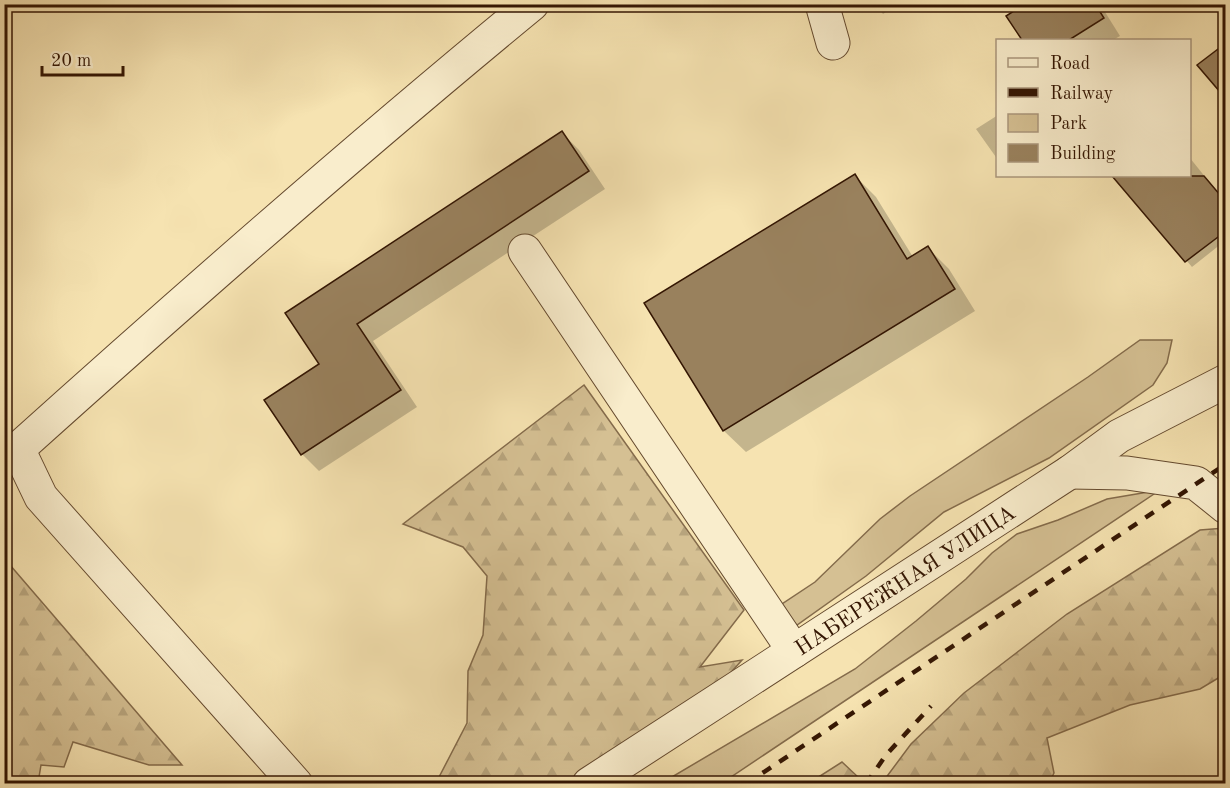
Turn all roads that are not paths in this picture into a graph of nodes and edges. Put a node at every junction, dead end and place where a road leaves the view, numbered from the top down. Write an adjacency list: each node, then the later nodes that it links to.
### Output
1 (532, 4): 6 (street)
2 (822, 4): 3 (street)
3 (833, 43)
4 (525, 251): 9 (street)
5 (1226, 381): 7 (street, НАБЕРЕЖНАЯ УЛИЦА)
6 (11, 453): 10 (street)
7 (1070, 472): 8 (street); 9 (street, НАБЕРЕЖНАЯ УЛИЦА)
8 (1226, 507)
9 (794, 651): 11 (street, НАБЕРЕЖНАЯ УЛИЦА)
10 (296, 783)
11 (589, 783)

